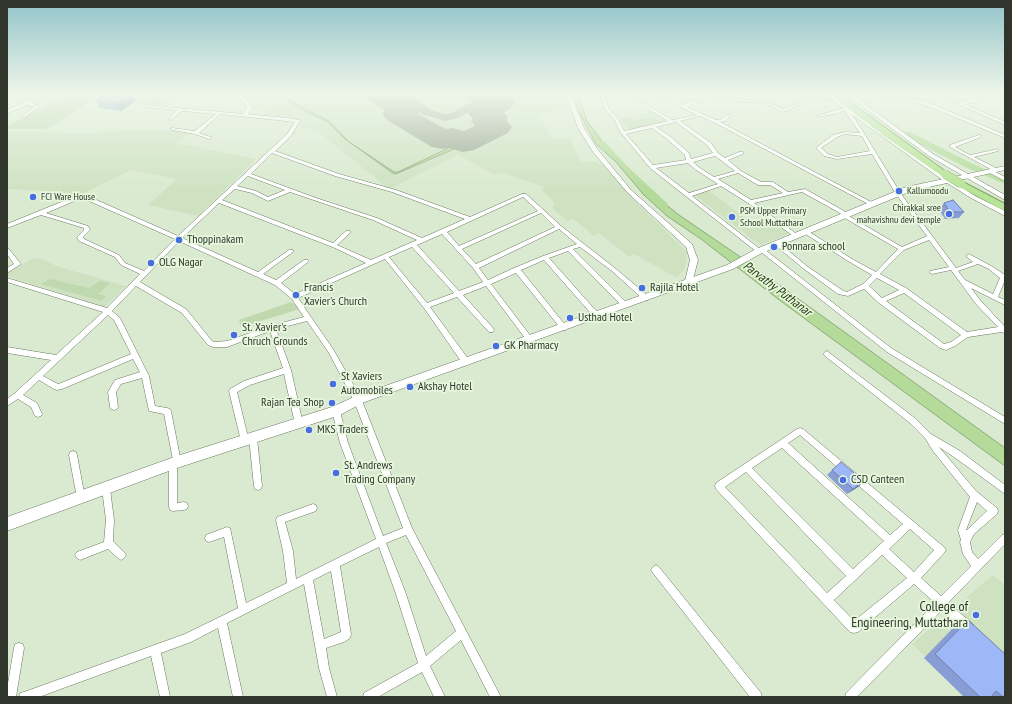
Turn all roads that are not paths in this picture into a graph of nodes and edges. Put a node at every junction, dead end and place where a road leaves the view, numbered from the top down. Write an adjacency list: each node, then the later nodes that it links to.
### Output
1 (204, 126): 16 (street)
2 (295, 126): 22 (street)
3 (580, 126): 89 (street)
4 (620, 126): 17 (street)
5 (659, 126): 14 (street)
6 (681, 126): 26 (street)
7 (722, 126): 48 (street)
8 (857, 126): 18 (street)
9 (872, 126): 35 (street)
10 (876, 126): 35 (highway)
11 (885, 126): 35 (highway)
12 (891, 126): 38 (street)
13 (979, 126): 20 (street)
14 (654, 127): 17 (street); 29 (street)
15 (172, 129): 16 (street)
16 (196, 133): 21 (street)
17 (624, 133): 30 (street)
18 (863, 135): 24 (street); 24 (street)
19 (979, 136): 27 (street)
20 (1005, 137)
21 (210, 138)
22 (271, 150): 34 (street); 54 (street)
23 (996, 150): 27 (street)
24 (873, 152): 43 (street)
25 (741, 153): 28 (street)
26 (716, 154): 28 (street); 29 (street)
27 (970, 156): 33 (street)
28 (724, 160): 32 (street)
29 (689, 161): 30 (street); 36 (street)
30 (652, 167): 44 (street)
31 (1005, 168): 33 (main road)
32 (738, 171): 36 (street); 42 (street)
33 (989, 172): 37 (street); 38 (main road)
34 (247, 174): 40 (street); 41 (street)
35 (948, 176): 38 (highway, bridge); 43 (main road); 52 (street)
36 (712, 179): 39 (street)
37 (1005, 179)
38 (965, 181): 45 (highway); 49 (highway)
39 (722, 184): 44 (street); 47 (street)
40 (234, 187): 41 (street); 46 (street)
41 (289, 190): 63 (street)
42 (786, 193): 47 (street); 53 (street)
43 (899, 194): 48 (main road); 61 (street)
44 (688, 195): 72 (street)
45 (1005, 200)
46 (219, 201): 62 (street); 67 (street)
47 (750, 202): 60 (street)
48 (872, 204): 53 (main road)
49 (1005, 208)
50 (542, 211): 54 (street); 56 (street); 68 (street)
51 (41, 213): 55 (street); 62 (street); 85 (street)
52 (1005, 214)
53 (845, 216): 59 (main road); 70 (street)
54 (470, 219): 57 (street)
55 (7, 226)
56 (559, 227): 65 (street); 80 (street)
57 (443, 231): 63 (street); 68 (street)
58 (348, 232): 67 (street)
59 (806, 232): 60 (main road); 87 (street)
60 (796, 236): 66 (main road)
61 (930, 237): 70 (street); 82 (street)
62 (179, 238): 85 (street); 86 (street)
63 (422, 240): 64 (street)
64 (413, 244): 75 (street); 96 (street)
65 (582, 244): 69 (street); 99 (street)
66 (777, 244): 72 (main road); 94 (street)
67 (334, 245): 79 (street)
68 (458, 248): 80 (street)
69 (568, 248): 76 (street); 103 (street)
70 (902, 249): 87 (street)
71 (7, 250): 83 (street)
72 (761, 250): 89 (main road); 127 (street)
73 (291, 251): 86 (street)
74 (969, 256): 78 (street)
75 (386, 257): 79 (street); 102 (street)
76 (545, 257): 81 (street); 105 (street)
77 (306, 260): 92 (street)
78 (978, 262): 82 (street); 97 (street)
79 (372, 263): 98 (street)
80 (475, 267): 93 (street)
81 (516, 269): 93 (street); 108 (street)
82 (954, 269): 84 (street); 90 (street)
83 (7, 271)
84 (932, 272)
85 (144, 273): 91 (street)
86 (258, 275): 92 (street)
87 (876, 275): 94 (street); 95 (street)
88 (7, 280): 104 (street)
89 (689, 281): 99 (main road)
90 (963, 282): 97 (street); 110 (street)
91 (136, 283): 104 (street); 107 (street)
92 (277, 283): 98 (street)
93 (487, 283): 96 (street); 112 (street)
94 (865, 286): 100 (street)
95 (904, 290): 100 (street); 111 (street)
96 (457, 293): 102 (street); 109 (street)
97 (995, 297): 101 (street)
98 (294, 298): 106 (street)
99 (646, 298): 103 (main road)
100 (881, 301): 111 (street)
101 (1005, 302)
102 (426, 306): 117 (street)
103 (625, 306): 105 (main road)
104 (108, 311): 115 (street); 116 (street)
105 (596, 315): 108 (main road)
106 (309, 318): 107 (street); 122 (street)
107 (272, 328): 118 (street)
108 (564, 328): 112 (main road)
109 (491, 330)
110 (1004, 330): 111 (street)
111 (966, 335)
112 (530, 340): 117 (main road)
113 (7, 350): 116 (street)
114 (827, 354): 129 (street)
115 (135, 355): 119 (street); 120 (street)
116 (57, 358): 120 (street)
117 (466, 362): 122 (main road)
118 (287, 370): 128 (street); 130 (street)
119 (144, 374): 124 (street); 133 (street)
120 (38, 376): 121 (street)
121 (18, 395): 123 (street); 126 (street)
122 (358, 400): 125 (main road); 144 (street)
123 (7, 403)
124 (114, 407)
125 (336, 411): 128 (main road); 148 (street)
126 (38, 414)
127 (1005, 421)
128 (299, 424): 130 (main road)
129 (928, 436): 137 (street); 138 (street)
130 (249, 440): 133 (main road); 135 (street)
131 (782, 443): 134 (street); 143 (street); 149 (street)
132 (73, 455): 139 (street)
133 (175, 463): 136 (main road); 140 (street)
134 (746, 467): 157 (street); 161 (street)
135 (258, 486)
136 (106, 489): 139 (main road); 150 (street)
137 (1005, 490)
138 (975, 496): 147 (street); 147 (street)
139 (81, 498): 142 (main road)
140 (184, 506)
141 (313, 508): 160 (street)
142 (7, 524)
143 (909, 524): 149 (street); 159 (street)
144 (408, 530): 148 (street); 165 (street)
145 (208, 538): 163 (street)
146 (1005, 538): 155 (street)
147 (966, 540): 155 (street)
148 (381, 541): 154 (street); 170 (street)
149 (890, 541): 151 (street)
150 (109, 544): 152 (street); 153 (street)
151 (882, 549): 157 (street); 159 (street)
152 (80, 555)
153 (121, 555)
154 (335, 564): 158 (street); 167 (street)
155 (977, 566): 162 (street)
156 (656, 570): 179 (street)
157 (853, 576): 161 (street)
158 (308, 578): 160 (street); 167 (street)
159 (914, 578): 161 (street); 162 (street)
160 (292, 585): 163 (street)
161 (827, 600)
162 (942, 602): 166 (street); 180 (street)
163 (243, 610): 164 (street)
164 (222, 621): 169 (street); 174 (street)
165 (462, 632): 170 (street); 178 (street)
166 (976, 635)
167 (320, 645): 175 (street)
168 (19, 648): 171 (street)
169 (155, 650): 172 (street); 173 (street)
170 (424, 665): 176 (street); 177 (street)
171 (11, 697)
172 (24, 697)
173 (164, 697)
174 (238, 697)
175 (332, 697)
176 (368, 697)
177 (440, 697)
178 (496, 697)
179 (757, 697)
180 (850, 697)

